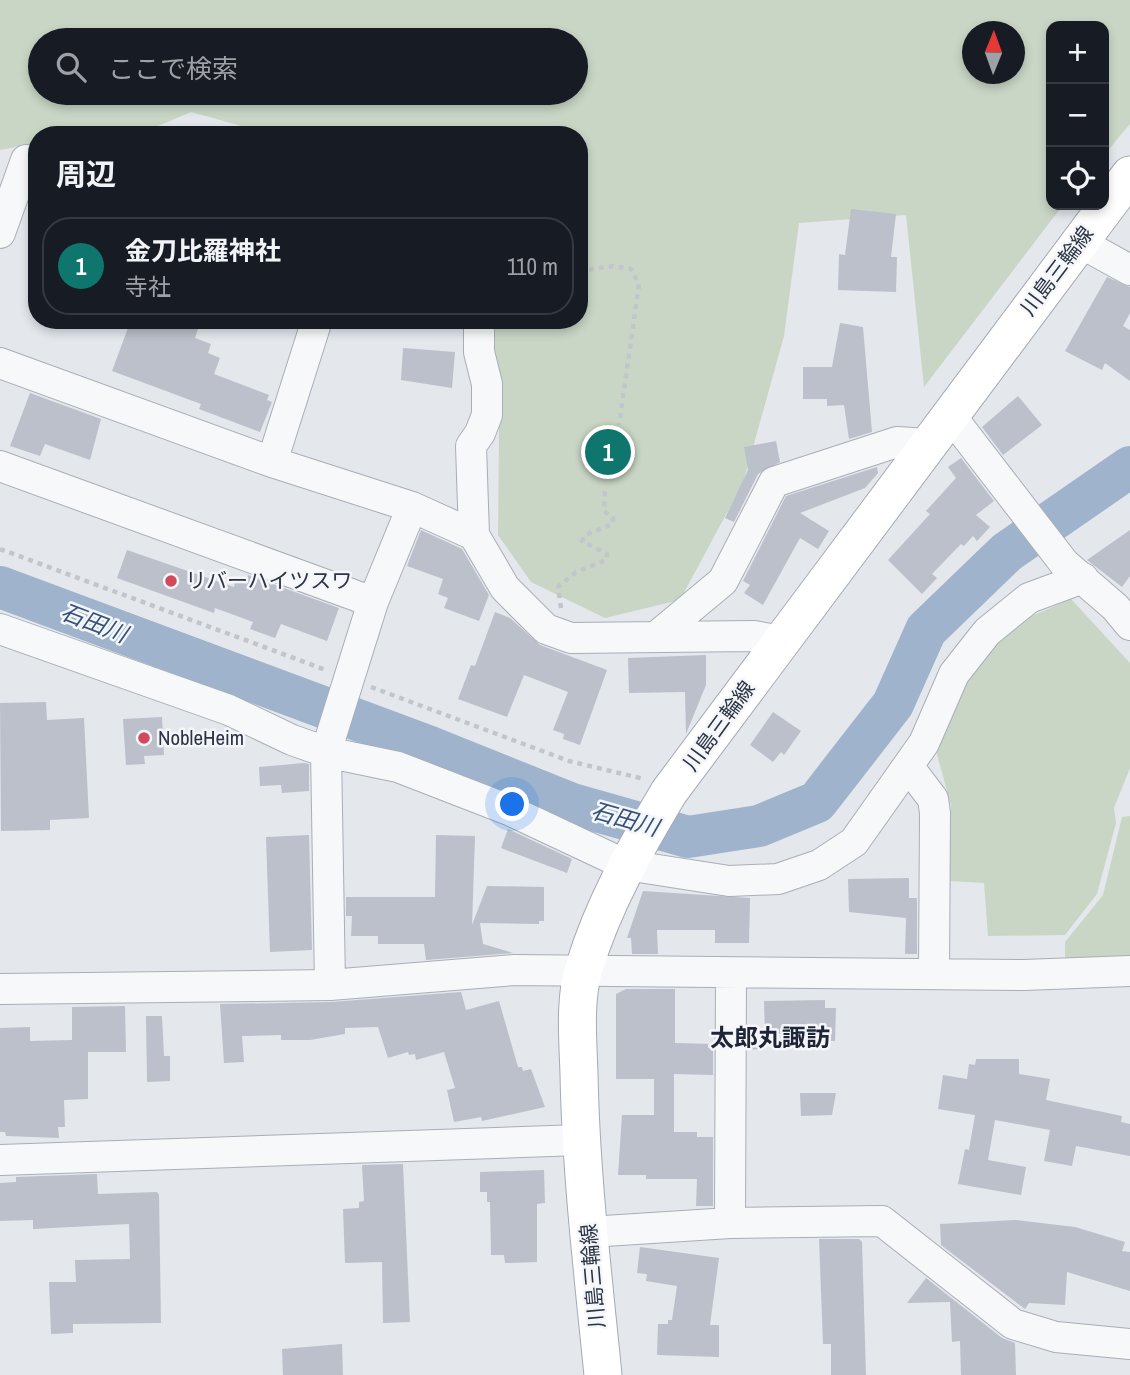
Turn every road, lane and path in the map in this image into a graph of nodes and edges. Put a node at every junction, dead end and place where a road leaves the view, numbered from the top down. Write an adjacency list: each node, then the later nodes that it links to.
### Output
1 (21, 162): 3 (street)
2 (1130, 175): 4 (main road, 川島三輪線)
3 (0, 233)
4 (1079, 242): 6 (street); 10 (main road, 川島三輪線)
5 (588, 270): 11 (path)
6 (1130, 270)
7 (314, 329): 13 (street)
8 (479, 329): 17 (street)
9 (0, 363): 13 (street)
10 (950, 415): 12 (main road, 川島三輪線); 19 (street)
11 (619, 425)
12 (928, 444): 24 (street); 25 (main road, 川島三輪線)
13 (272, 463): 16 (street)
14 (0, 466): 20 (street)
15 (605, 489): 23 (path)
16 (412, 507): 17 (street); 20 (street)
17 (474, 535): 23 (street)
18 (0, 549): 26 (path)
19 (1073, 571): 21 (street); 28 (street)
20 (373, 602): 26 (street)
21 (1125, 610)
22 (0, 629): 27 (street)
23 (546, 629): 24 (street)
24 (657, 636): 25 (street)
25 (781, 641): 29 (main road, 川島三輪線)
26 (346, 681): 27 (street); 29 (path)
27 (326, 752): 30 (street); 35 (street)
28 (908, 766): 30 (street); 34 (street)
29 (672, 789): 30 (main road, 川島三輪線)
30 (629, 859): 31 (main road, 川島三輪線)
31 (583, 971): 33 (street); 35 (street); 37 (main road, 川島三輪線)
32 (1130, 971): 34 (street)
33 (731, 973): 34 (street); 39 (street)
34 (934, 974)
35 (330, 985): 36 (street)
36 (0, 989)
37 (580, 1140): 38 (street); 40 (main road, 川島三輪線)
38 (0, 1160)
39 (730, 1223): 40 (street); 41 (street)
40 (589, 1232): 42 (main road, 川島三輪線)
41 (1130, 1344)
42 (603, 1375)

